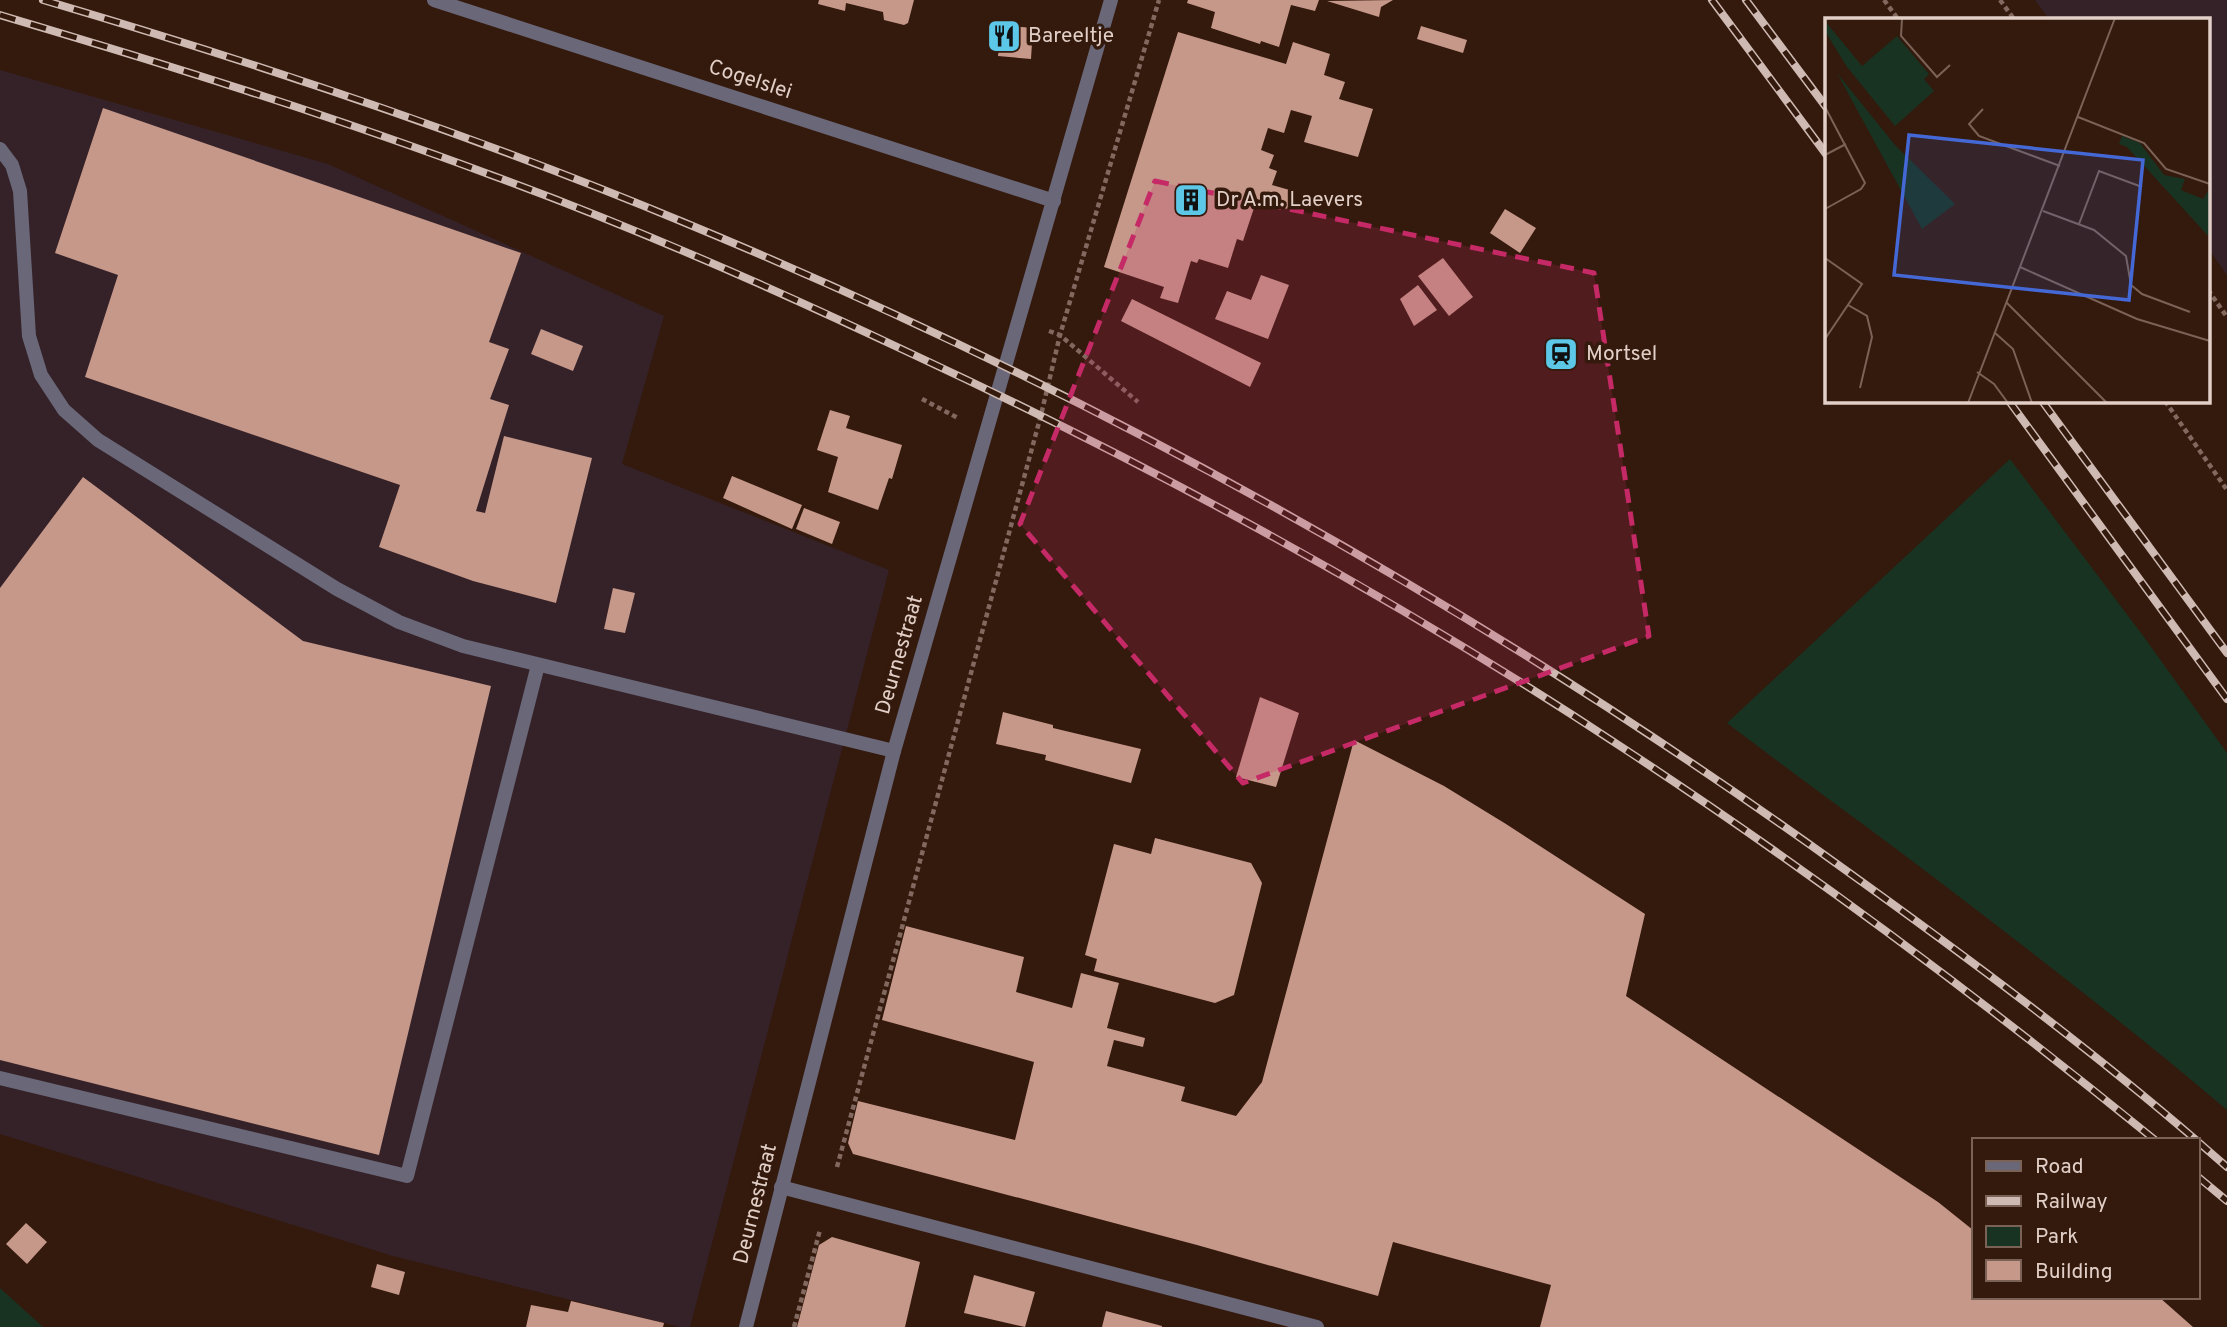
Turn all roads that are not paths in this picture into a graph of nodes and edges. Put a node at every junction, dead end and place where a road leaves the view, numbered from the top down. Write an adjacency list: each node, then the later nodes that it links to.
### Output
1 (434, 0): 4 (street, Cogelslei)
2 (1111, 0): 4 (street, Deurnestraat)
3 (0, 149): 5 (street)
4 (1054, 201): 6 (street, Deurnestraat)
5 (538, 665): 6 (street); 7 (street)
6 (894, 751): 8 (street, Deurnestraat)
7 (0, 1078)
8 (781, 1187): 9 (street, Deurnestraat); 10 (street)
9 (746, 1327)
10 (1317, 1327)

